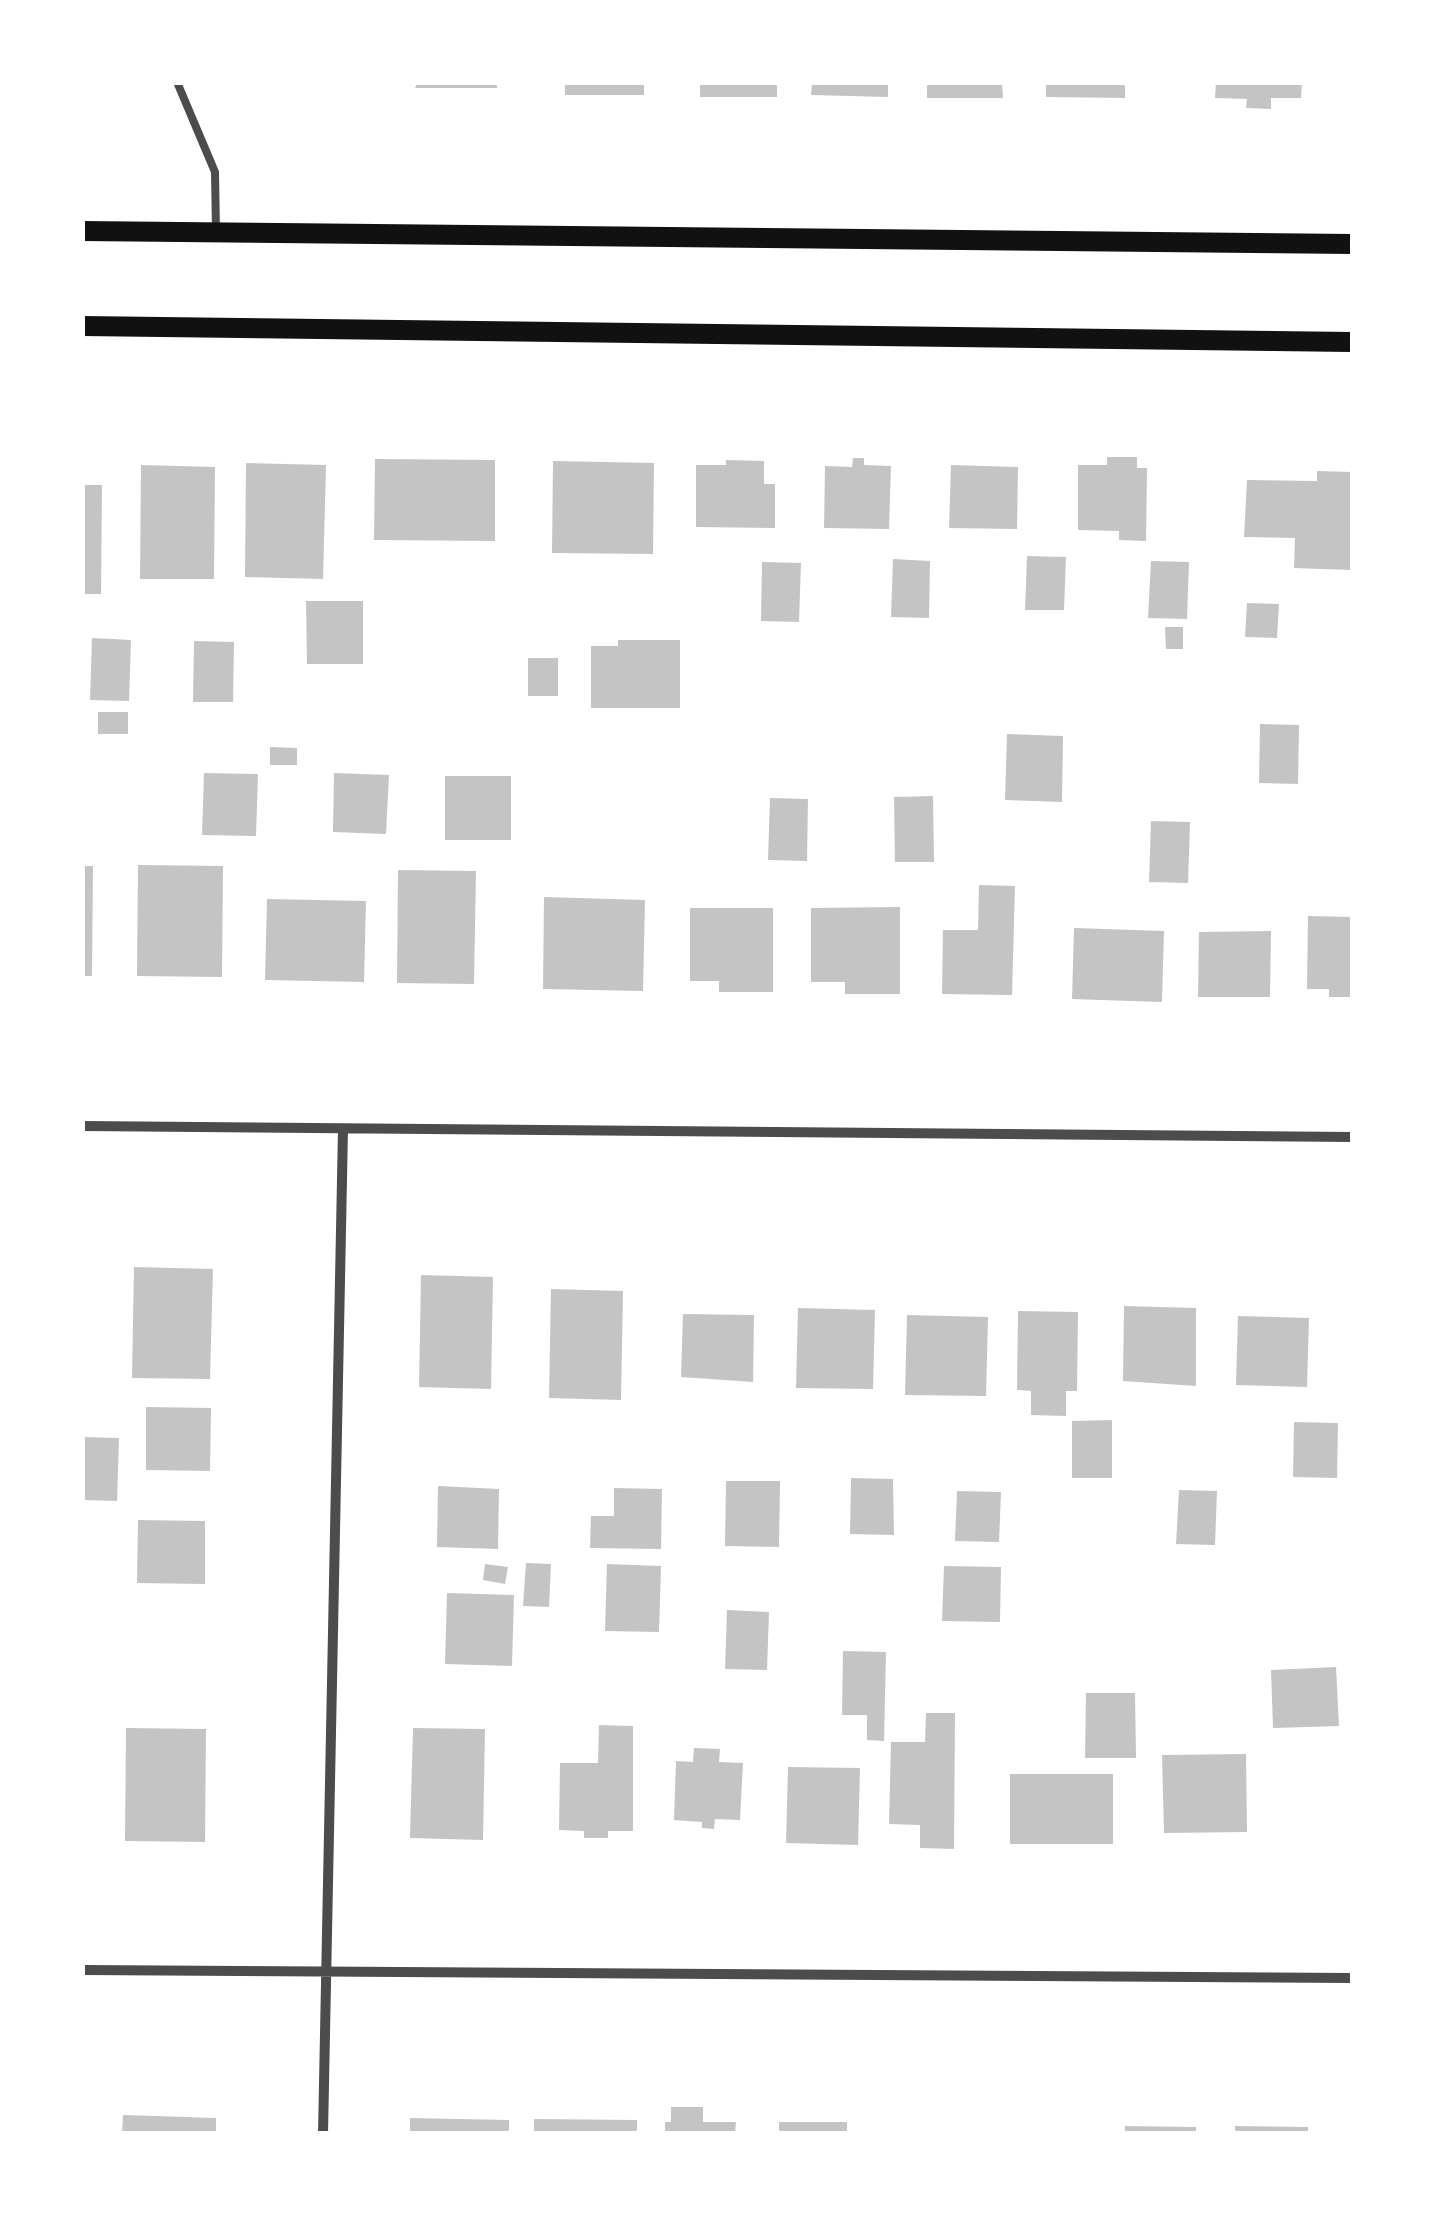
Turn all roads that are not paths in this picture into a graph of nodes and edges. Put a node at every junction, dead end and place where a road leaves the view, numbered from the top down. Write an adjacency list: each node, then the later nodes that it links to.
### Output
1 (177, 82): 3 (lane)
2 (82, 231): 3 (main road)
3 (216, 232): 4 (main road)
4 (1352, 244)
5 (82, 326): 6 (main road)
6 (1352, 342)
7 (82, 1126): 8 (street)
8 (343, 1129): 9 (street); 11 (street)
9 (1352, 1136)
10 (82, 1970): 11 (street)
11 (326, 1970): 12 (street); 13 (street)
12 (1352, 1978)
13 (322, 2134)

